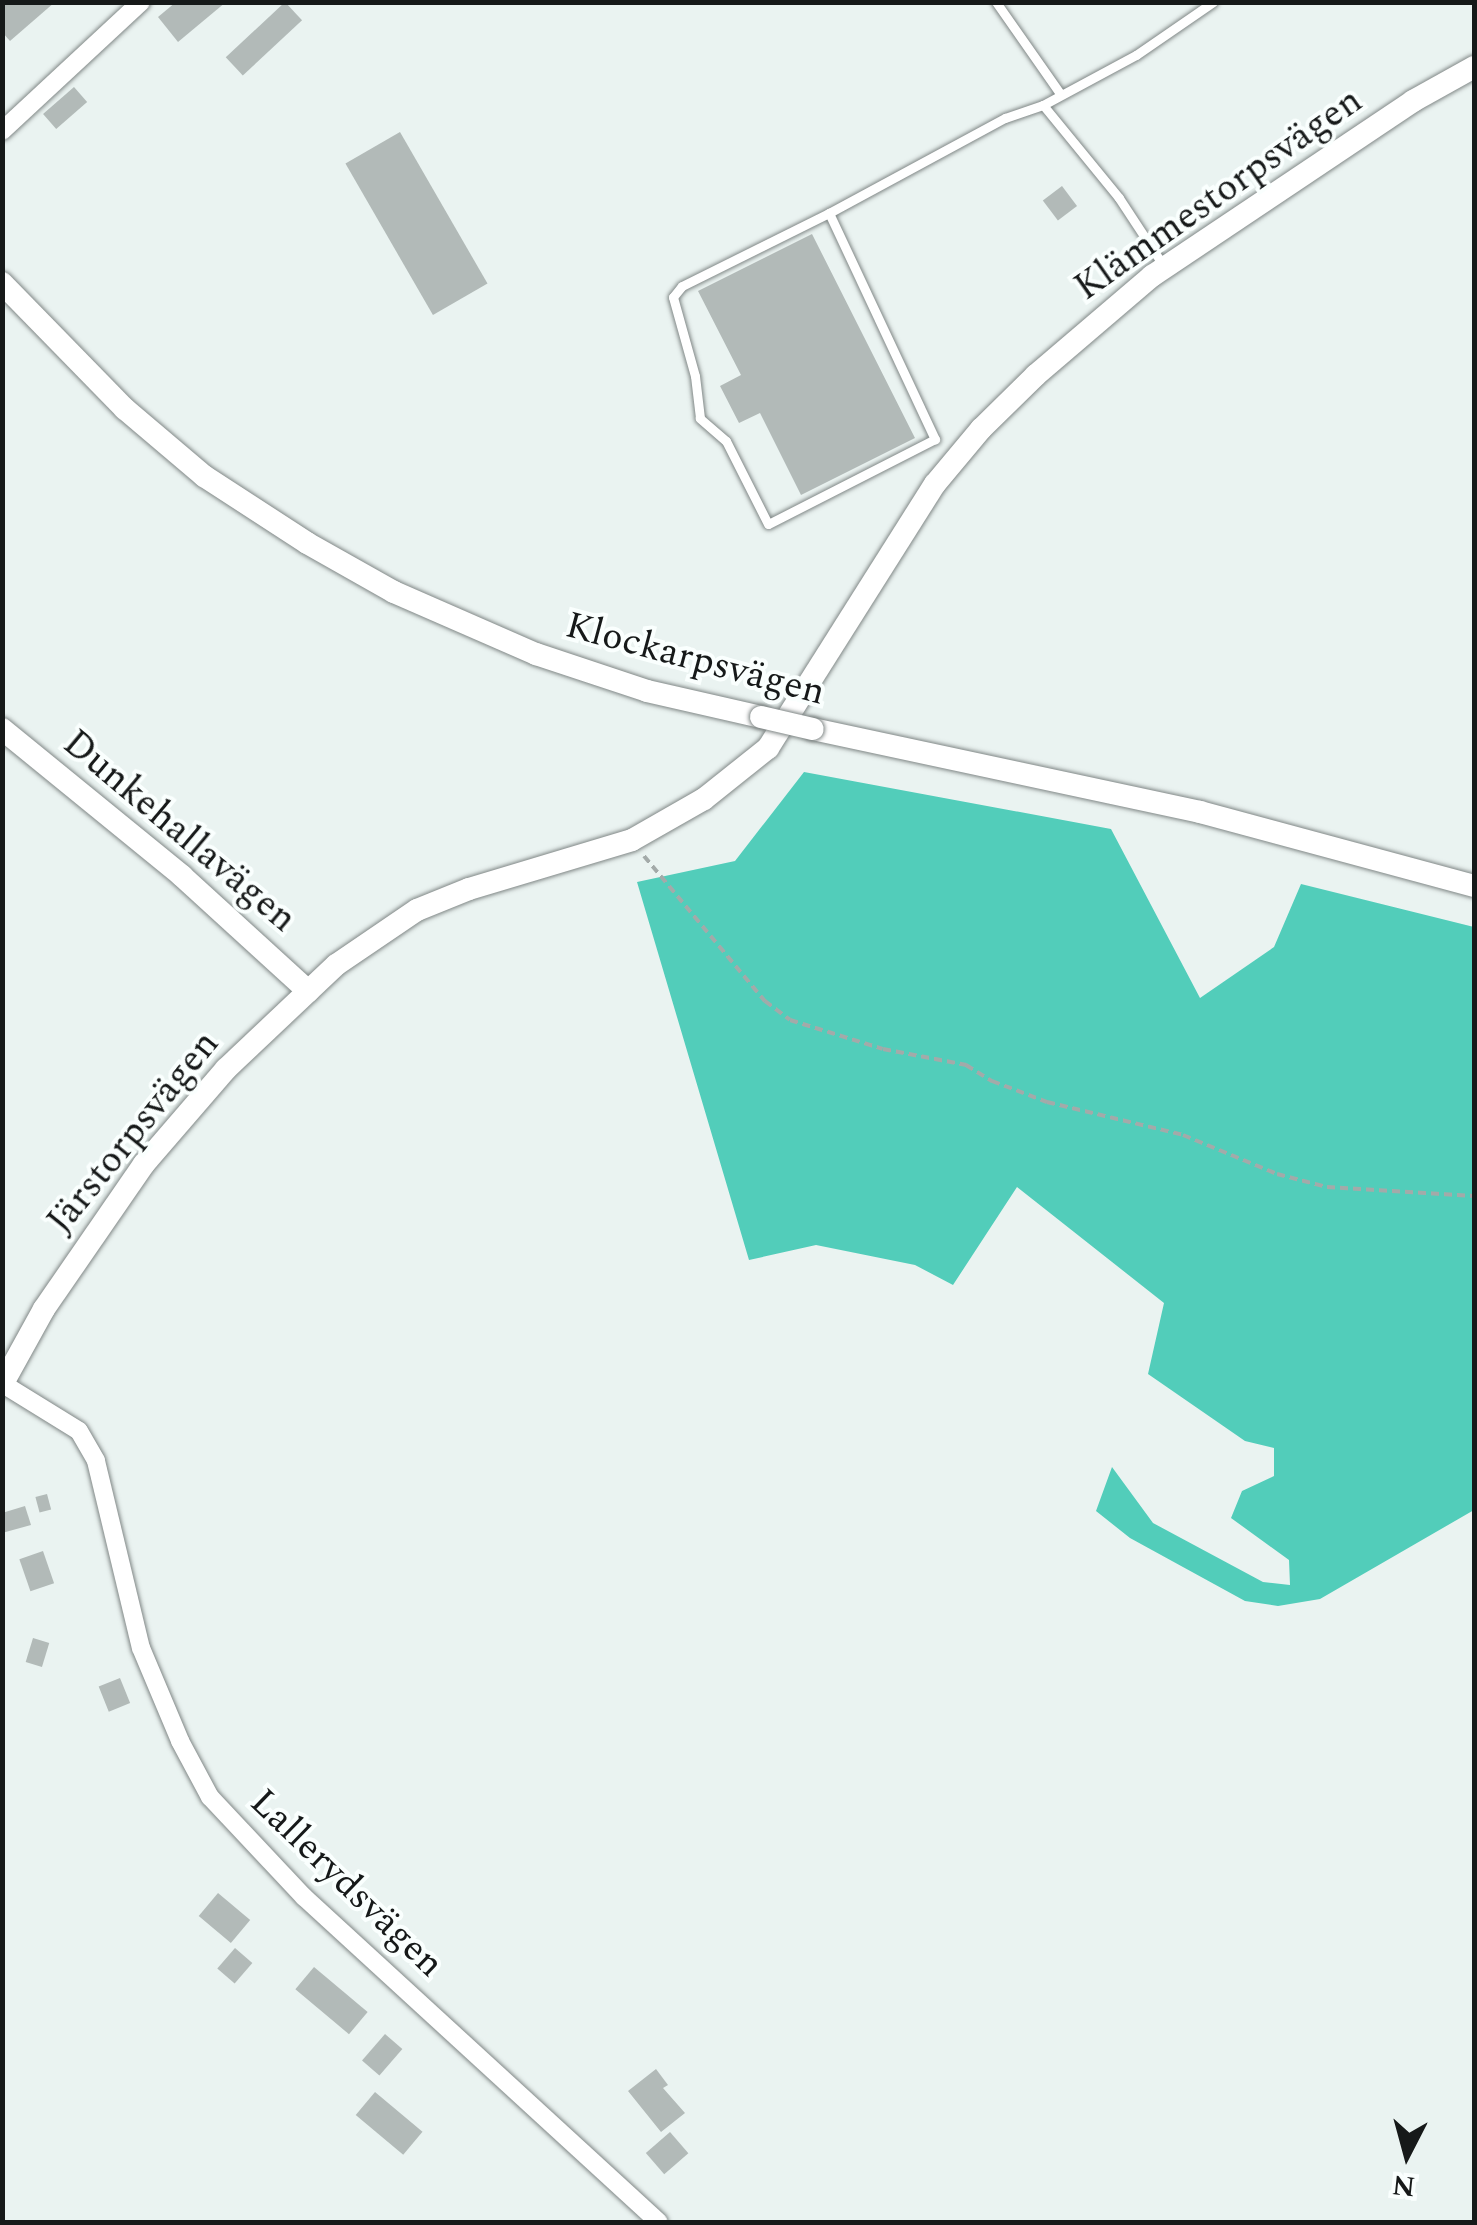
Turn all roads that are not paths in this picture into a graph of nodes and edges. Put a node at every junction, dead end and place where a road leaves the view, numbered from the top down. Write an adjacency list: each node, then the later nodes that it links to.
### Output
1 (140, 2): 7 (street)
2 (996, 2): 5 (lane)
3 (1213, 2): 5 (lane)
4 (1474, 67): 9 (street, Klämmestorpsvägen)
5 (1061, 95): 6 (lane)
6 (1043, 104): 8 (lane); 9 (lane)
7 (2, 131)
8 (829, 213): 8 (lane)
9 (1164, 267): 13 (street, Klämmestorpsvägen)
10 (2, 283): 12 (street, Klockarpsvägen, bridge)
11 (2, 730): 13 (street, Dunkehallavägen)
12 (1474, 886)
13 (308, 991): 14 (street, Järstorpsvägen)
14 (3, 1384): 15 (street, Lallerydsvägen)
15 (659, 2222)

